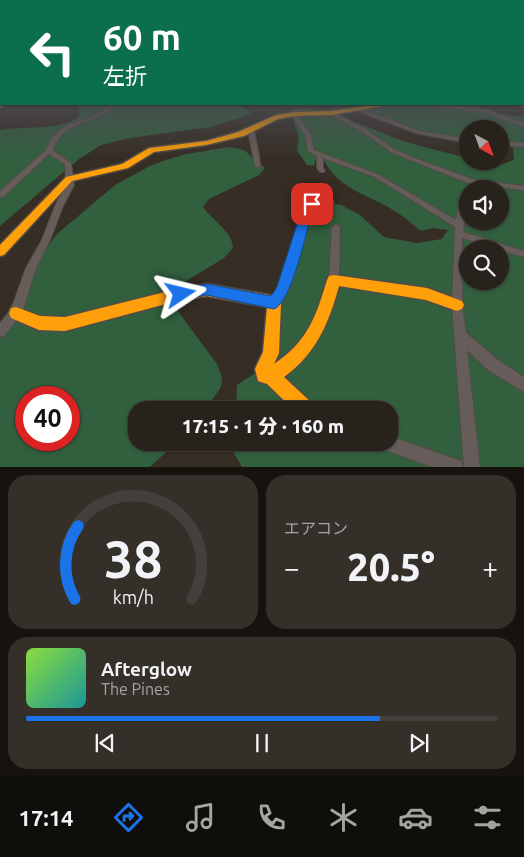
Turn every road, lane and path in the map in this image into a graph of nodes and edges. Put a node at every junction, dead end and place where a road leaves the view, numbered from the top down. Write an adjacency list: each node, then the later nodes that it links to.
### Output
1 (98, 114): 11 (street)
2 (294, 114): 3 (main road); 7 (main road); 12 (street)
3 (331, 114): 16 (street)
4 (370, 114): 8 (street)
5 (492, 114): 6 (street)
6 (524, 125)
7 (250, 130): 13 (street); 15 (main road)
8 (459, 139)
9 (509, 144): 10 (street)
10 (524, 145)
11 (49, 151): 15 (street); 19 (street)
12 (320, 156): 14 (street); 22 (street)
13 (258, 166)
14 (322, 171)
15 (69, 179): 23 (main road); 28 (street)
16 (472, 180)
17 (509, 186): 18 (street)
18 (524, 188)
19 (0, 195)
20 (330, 203): 26 (street)
21 (336, 227): 25 (street)
22 (459, 230): 24 (street); 27 (street)
23 (0, 252)
24 (524, 254)
25 (334, 280): 27 (main road); 31 (main road)
26 (274, 302): 28 (main road); 31 (main road)
27 (457, 305): 30 (street)
28 (16, 313): 29 (street)
29 (0, 332)
30 (461, 336): 32 (street); 36 (street)
31 (271, 376): 33 (main road)
32 (524, 385)
33 (297, 401)
34 (398, 447): 35 (street)
35 (455, 467)
36 (472, 467)

